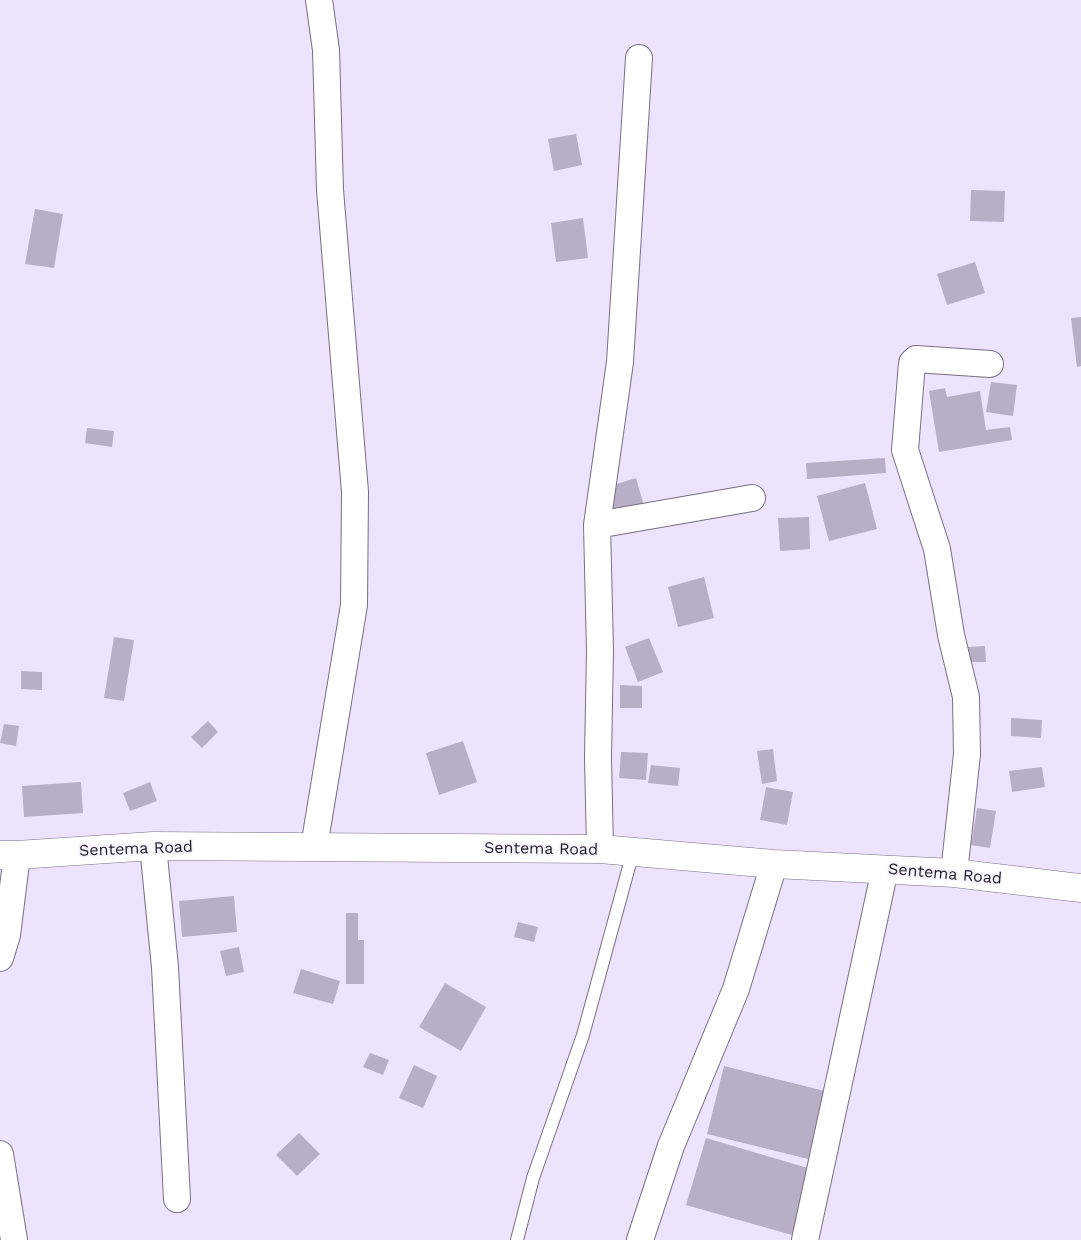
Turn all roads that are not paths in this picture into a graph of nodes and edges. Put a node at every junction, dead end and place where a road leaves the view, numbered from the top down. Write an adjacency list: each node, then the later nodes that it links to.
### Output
1 (319, 0): 7 (street)
2 (639, 58): 5 (street)
3 (990, 364): 13 (street)
4 (752, 498): 5 (street)
5 (597, 525): 8 (street)
6 (152, 846): 7 (main road, Sentema Road); 10 (main road, Sentema Road); 17 (street)
7 (314, 847): 8 (main road, Sentema Road)
8 (600, 849): 9 (main road, Sentema Road)
9 (633, 852): 11 (main road, Sentema Road); 19 (lane)
10 (8, 855): 15 (street)
11 (774, 864): 12 (main road, Sentema Road); 20 (street)
12 (885, 869): 13 (main road, Sentema Road); 21 (street)
13 (954, 873): 14 (main road, Sentema Road)
14 (1081, 888)
15 (0, 958)
16 (0, 1154): 18 (street)
17 (177, 1200)
18 (14, 1240)
19 (517, 1240)
20 (640, 1240)
21 (805, 1240)

